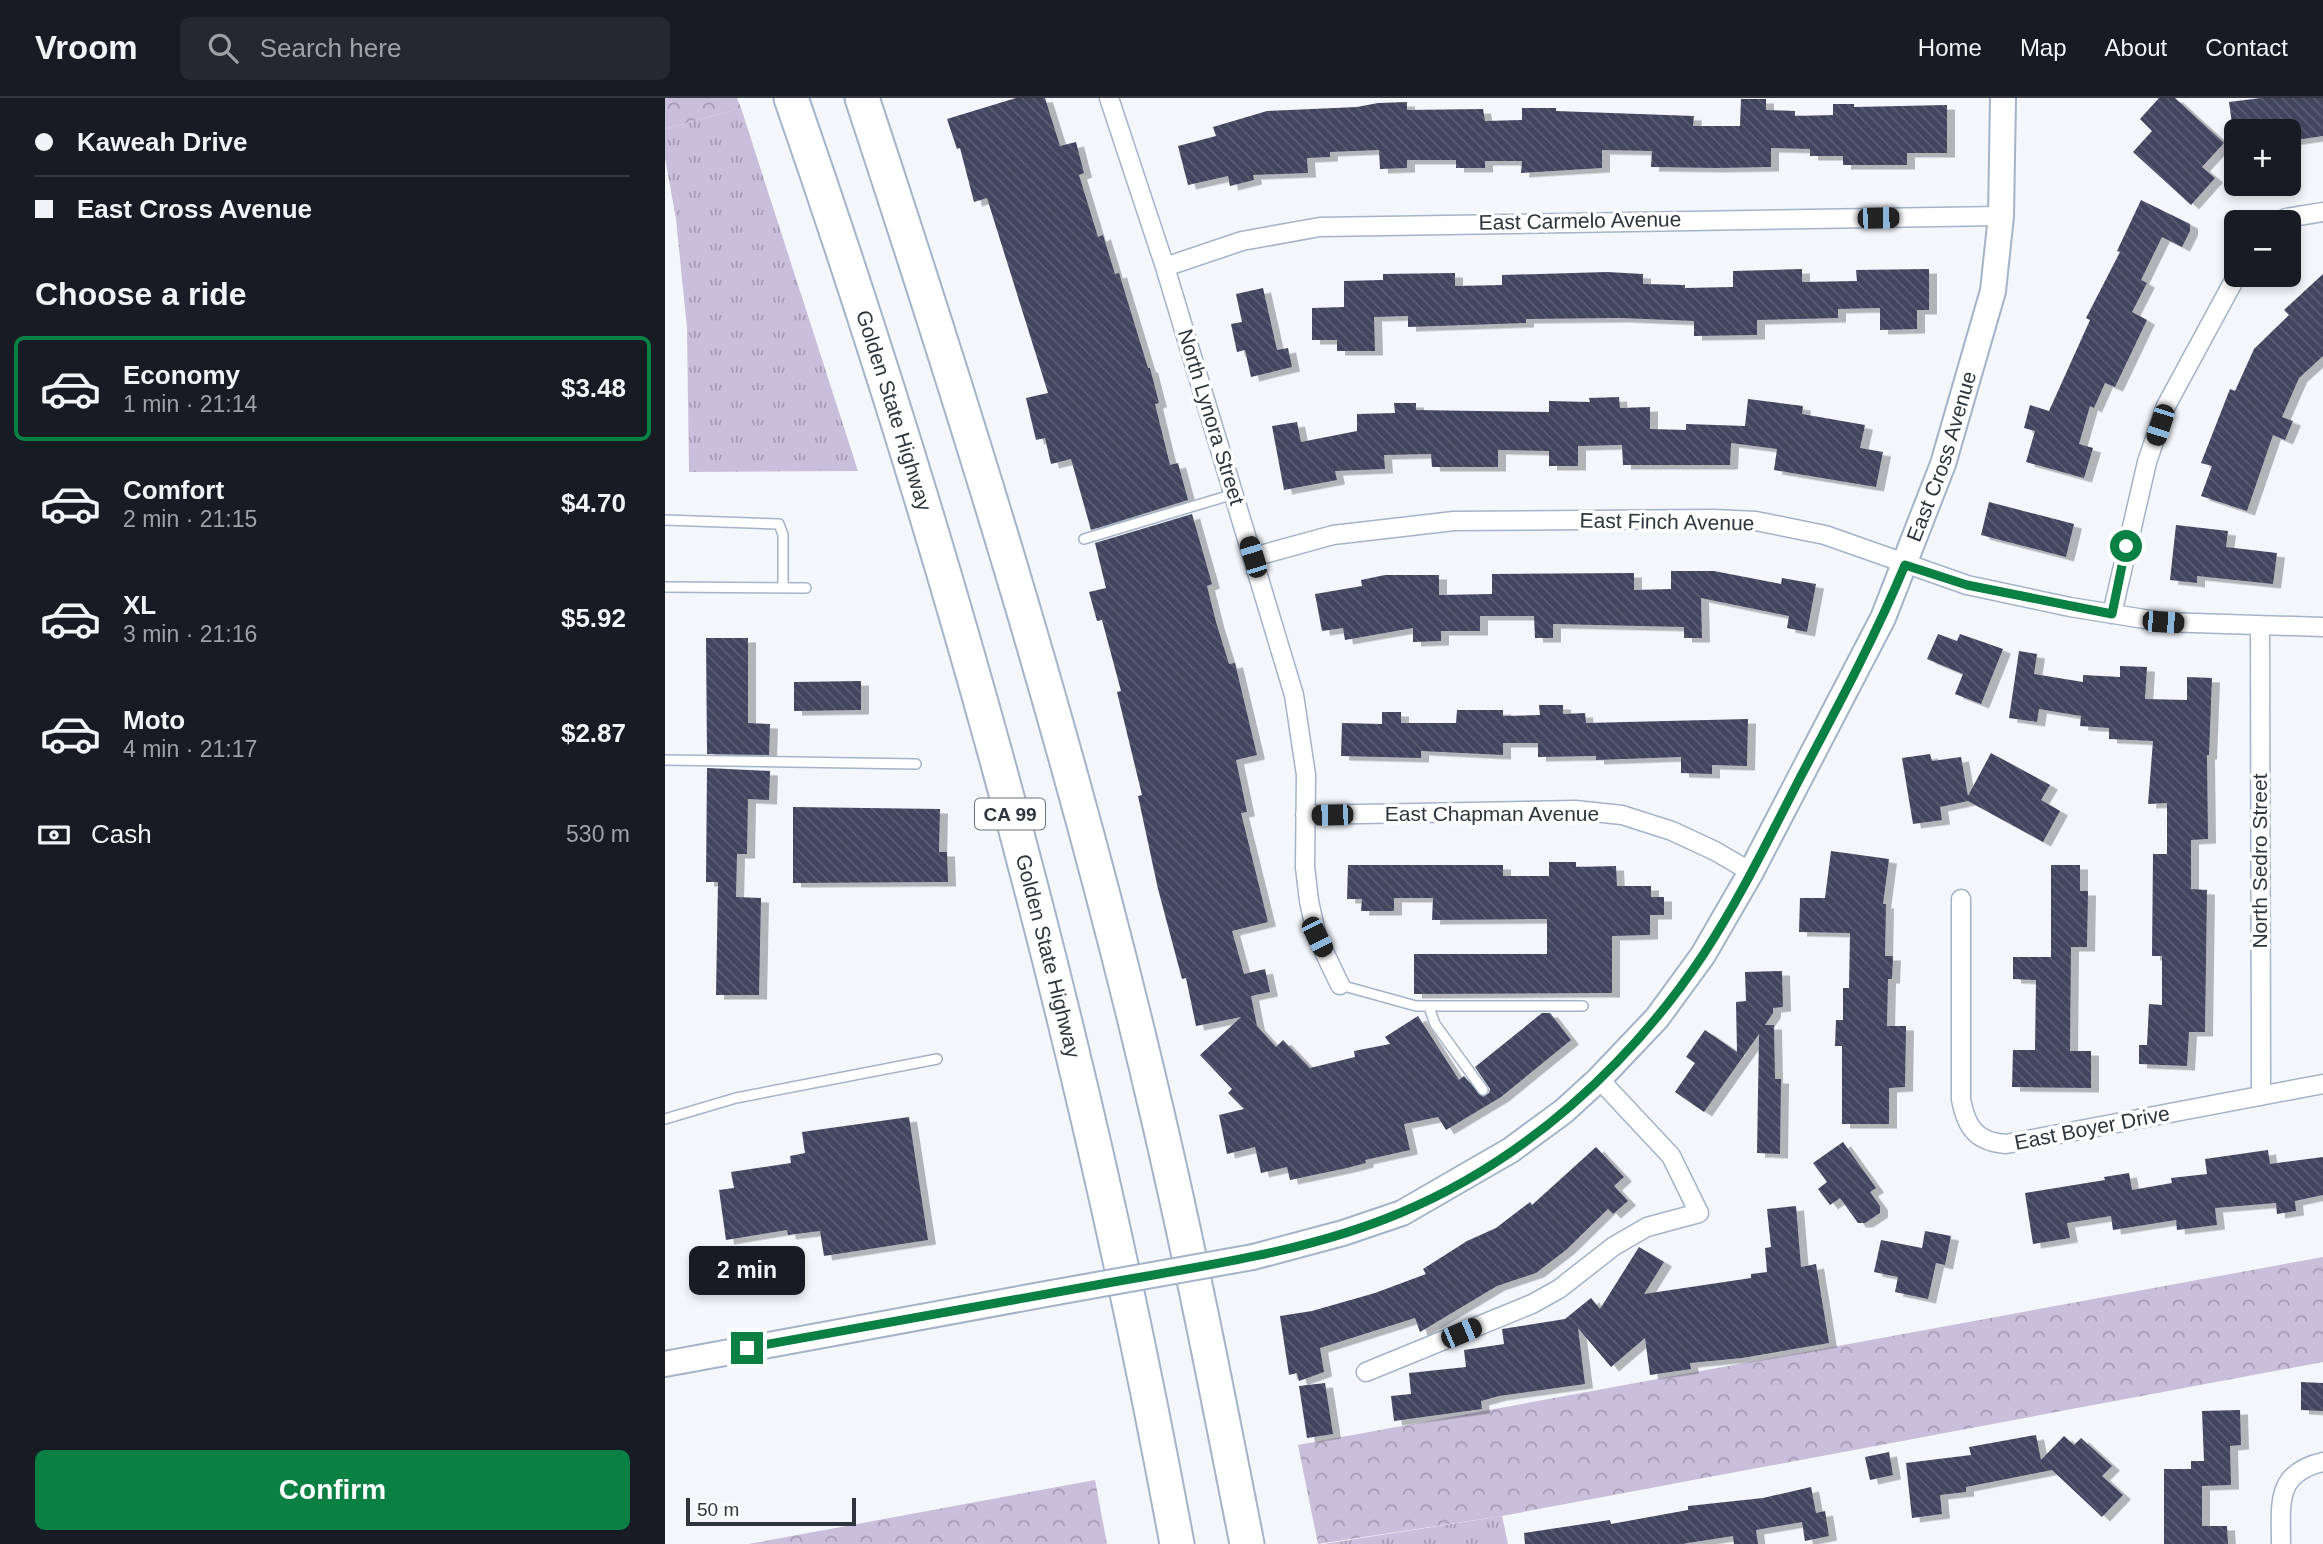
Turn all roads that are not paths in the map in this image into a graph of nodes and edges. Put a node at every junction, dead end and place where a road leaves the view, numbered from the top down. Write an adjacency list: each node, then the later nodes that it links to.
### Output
1 (790, 98): 38 (highway, Golden State Highway / CA 99)
2 (862, 98): 39 (highway, CA 99)
3 (1109, 98): 8 (street, North Lynora Street)
4 (2003, 98): 6 (street, East Cross Avenue)
5 (2323, 212): 7 (street)
6 (2001, 216): 8 (street, East Carmelo Avenue); 14 (street, East Cross Avenue)
7 (2301, 216)
8 (1165, 267): 10 (street, North Lynora Street)
9 (2230, 287): 18 (street)
10 (1234, 494): 12 (lane); 13 (street, North Lynora Street)
11 (665, 520): 16 (lane)
12 (1084, 539)
13 (1253, 557): 14 (street, East Finch Avenue); 23 (street, North Lynora Street)
14 (1905, 565): 18 (street, East Finch Avenue); 24 (street, East Cross Avenue)
15 (665, 587): 16 (lane)
16 (783, 588): 17 (lane)
17 (806, 588)
18 (2112, 614): 19 (street, East Finch Avenue)
19 (2260, 627): 20 (street, East Finch Avenue); 33 (street, North Sedro Street)
20 (2323, 627)
21 (665, 761): 22 (lane)
22 (916, 764)
23 (1305, 815): 24 (street, East Chapman Avenue); 26 (street, North Lynora Street)
24 (1751, 872): 30 (street, East Cross Avenue)
25 (1961, 899): 33 (street, East Boyer Drive)
26 (1340, 985): 28 (lane)
27 (1583, 1006): 28 (lane)
28 (1429, 1007): 32 (lane)
29 (937, 1059): 34 (lane)
30 (1598, 1079): 35 (street, East Cross Avenue, bridge); 36 (street)
31 (2323, 1084): 33 (street, East Boyer Drive)
32 (1483, 1090)
33 (2261, 1096)
34 (665, 1119)
35 (665, 1364)
36 (1366, 1372)
37 (2323, 1462): 40 (street)
38 (1177, 1544)
39 (1247, 1544)
40 (2281, 1544)

